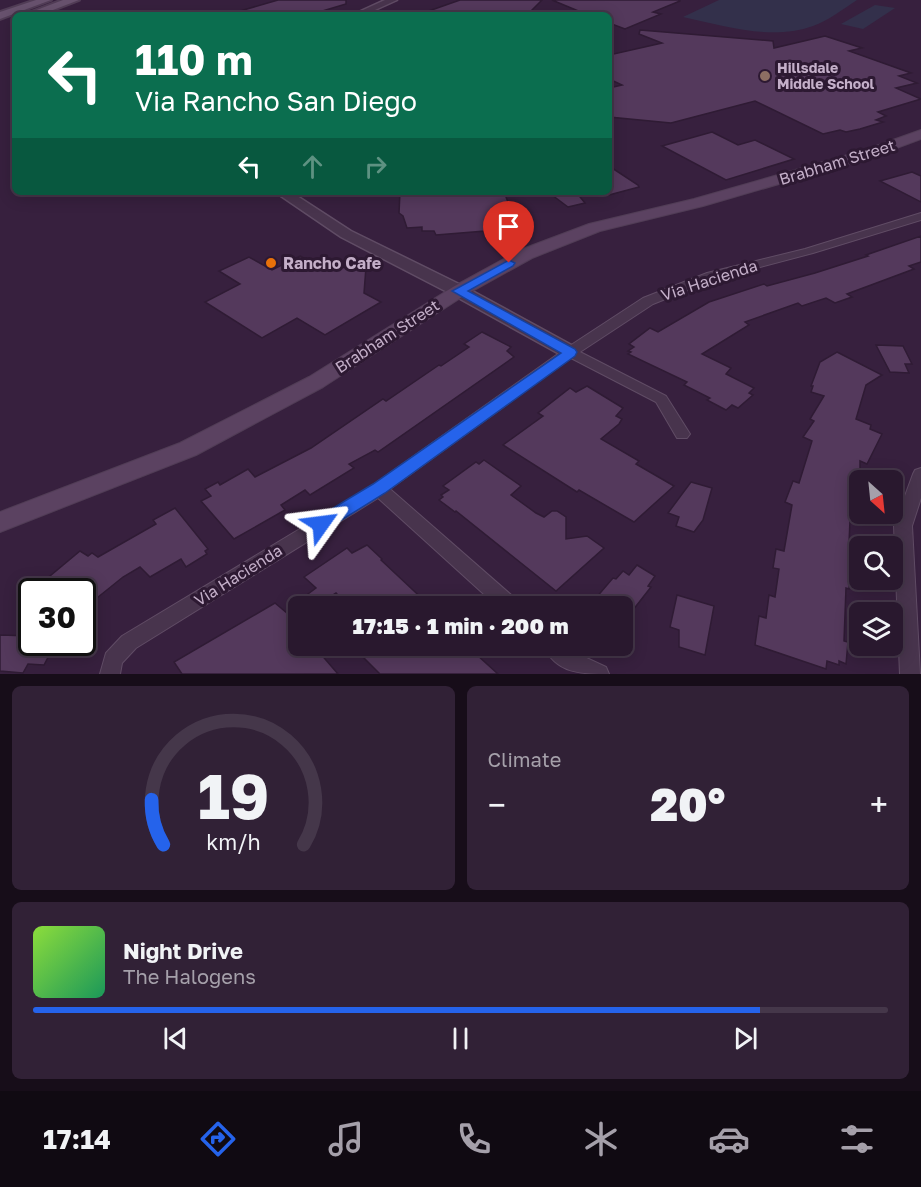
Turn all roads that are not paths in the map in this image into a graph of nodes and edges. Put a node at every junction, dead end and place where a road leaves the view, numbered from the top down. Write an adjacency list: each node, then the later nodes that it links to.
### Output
1 (46, 0): 6 (main road)
2 (74, 0): 4 (main road)
3 (393, 0): 5 (street)
4 (39, 12)
5 (363, 12)
6 (0, 16)
7 (921, 134): 10 (main road, Brabham Street)
8 (287, 195): 10 (street)
9 (921, 216): 11 (street, Via Hacienda)
10 (459, 291): 11 (street); 15 (main road, Brabham Street)
11 (570, 352): 12 (street); 14 (street, Via Hacienda)
12 (682, 434)
13 (921, 474): 20 (street)
14 (379, 489): 16 (street); 18 (street, Via Hacienda)
15 (0, 522)
16 (499, 596)
17 (565, 656): 19 (street)
18 (110, 674)
19 (598, 674)
20 (910, 674)

